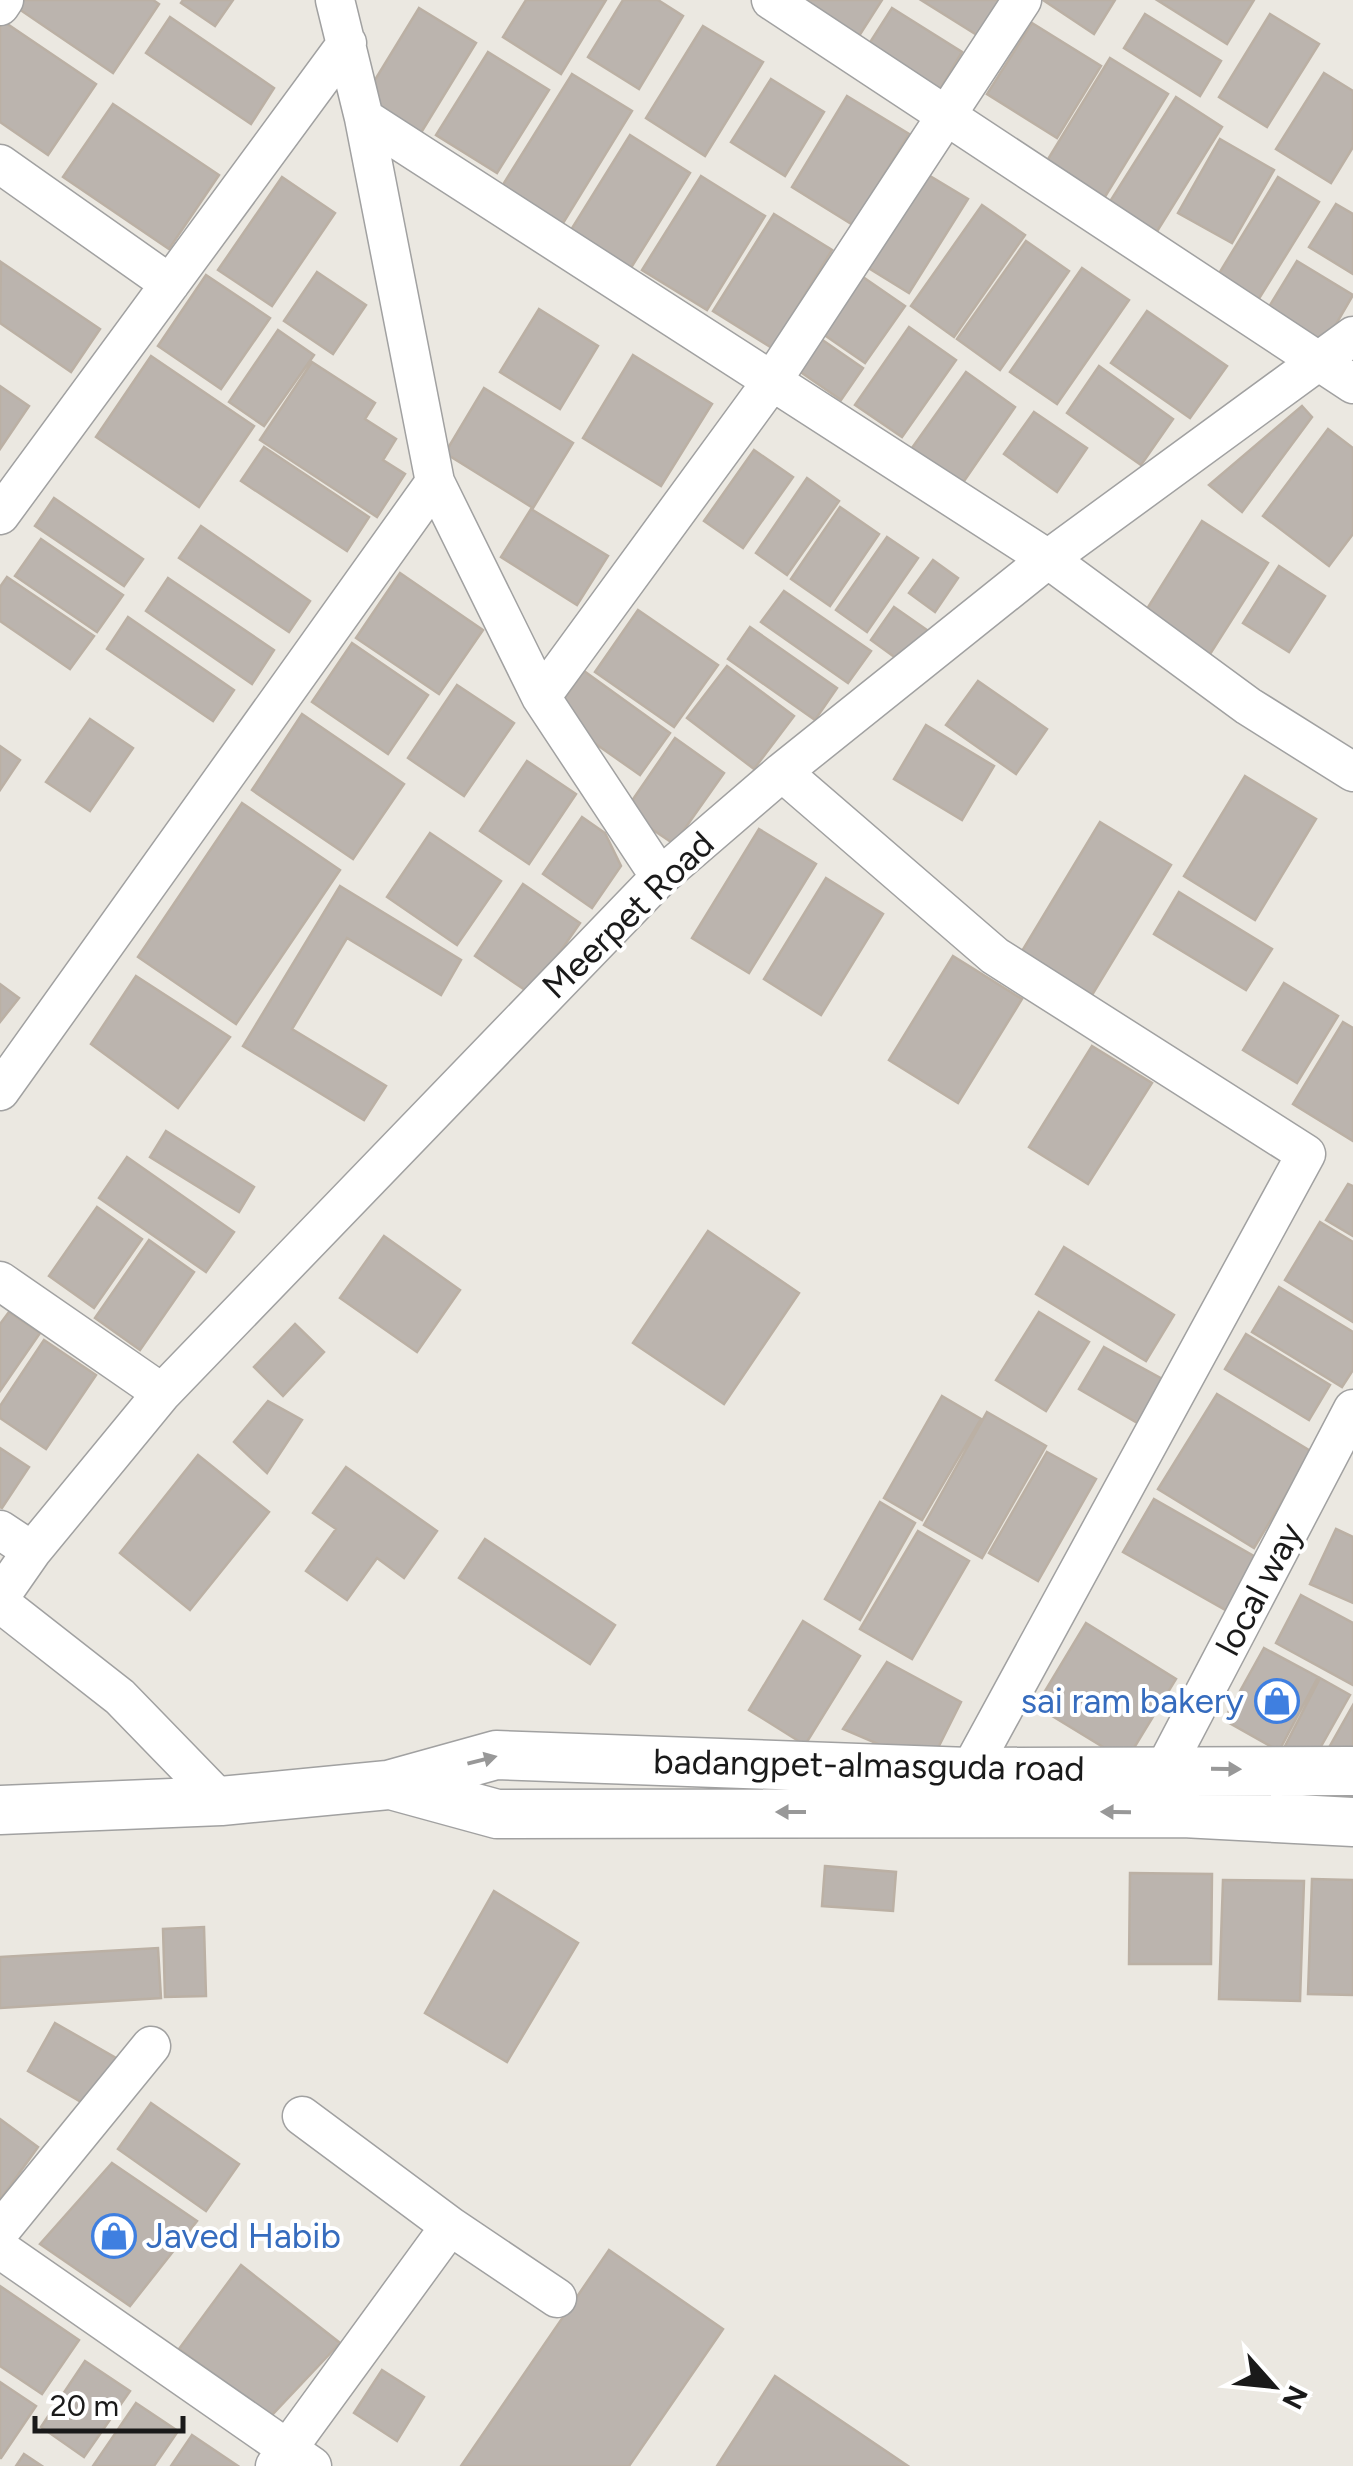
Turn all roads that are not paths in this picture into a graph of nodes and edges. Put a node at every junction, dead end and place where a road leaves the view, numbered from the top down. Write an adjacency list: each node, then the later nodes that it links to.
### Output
1 (334, 0): 4 (street)
2 (770, 0): 5 (street)
3 (1022, 0): 5 (street)
4 (347, 43): 6 (street); 8 (street)
5 (945, 115): 10 (street); 11 (street)
6 (364, 118): 11 (street); 13 (street)
7 (0, 164): 8 (street)
8 (170, 284): 14 (street)
9 (1353, 336): 10 (street, Meerpet Road)
10 (1319, 362): 12 (street); 15 (street, Meerpet Road)
11 (772, 382): 15 (street); 16 (street)
12 (1353, 384)
13 (435, 482): 16 (street); 20 (street)
14 (0, 515)
15 (1048, 559): 17 (street, Meerpet Road); 18 (street)
16 (541, 697): 19 (street)
17 (782, 772): 19 (street, Meerpet Road); 29 (street)
18 (1353, 772)
19 (660, 877): 22 (street, Meerpet Road)
20 (0, 1091)
21 (0, 1281): 22 (street)
22 (162, 1393): 26 (street, Meerpet Road)
23 (1353, 1409): 24 (street, local way)
24 (1340, 1464): 28 (street, local way)
25 (0, 1530): 26 (street)
26 (32, 1550): 27 (street, Meerpet Road)
27 (0, 1600): 32 (street)
28 (1164, 1768): 29 (street, badangpet-almasguda road); 30 (street, badangpet-almasguda road, one-way to 30)
29 (969, 1772): 31 (street, badangpet-almasguda road, one-way to 29)
30 (1353, 1772)
31 (388, 1784): 32 (street, badangpet-almasguda road); 34 (street, badangpet-almasguda road, one-way to 31)
32 (221, 1801): 33 (street, badangpet-almasguda road)
33 (0, 1810)
34 (1353, 1822)
35 (151, 2046): 38 (street)
36 (302, 2116): 37 (street)
37 (450, 2226): 40 (street); 41 (street)
38 (0, 2231)
39 (0, 2248): 41 (street)
40 (557, 2298)
41 (291, 2460)

